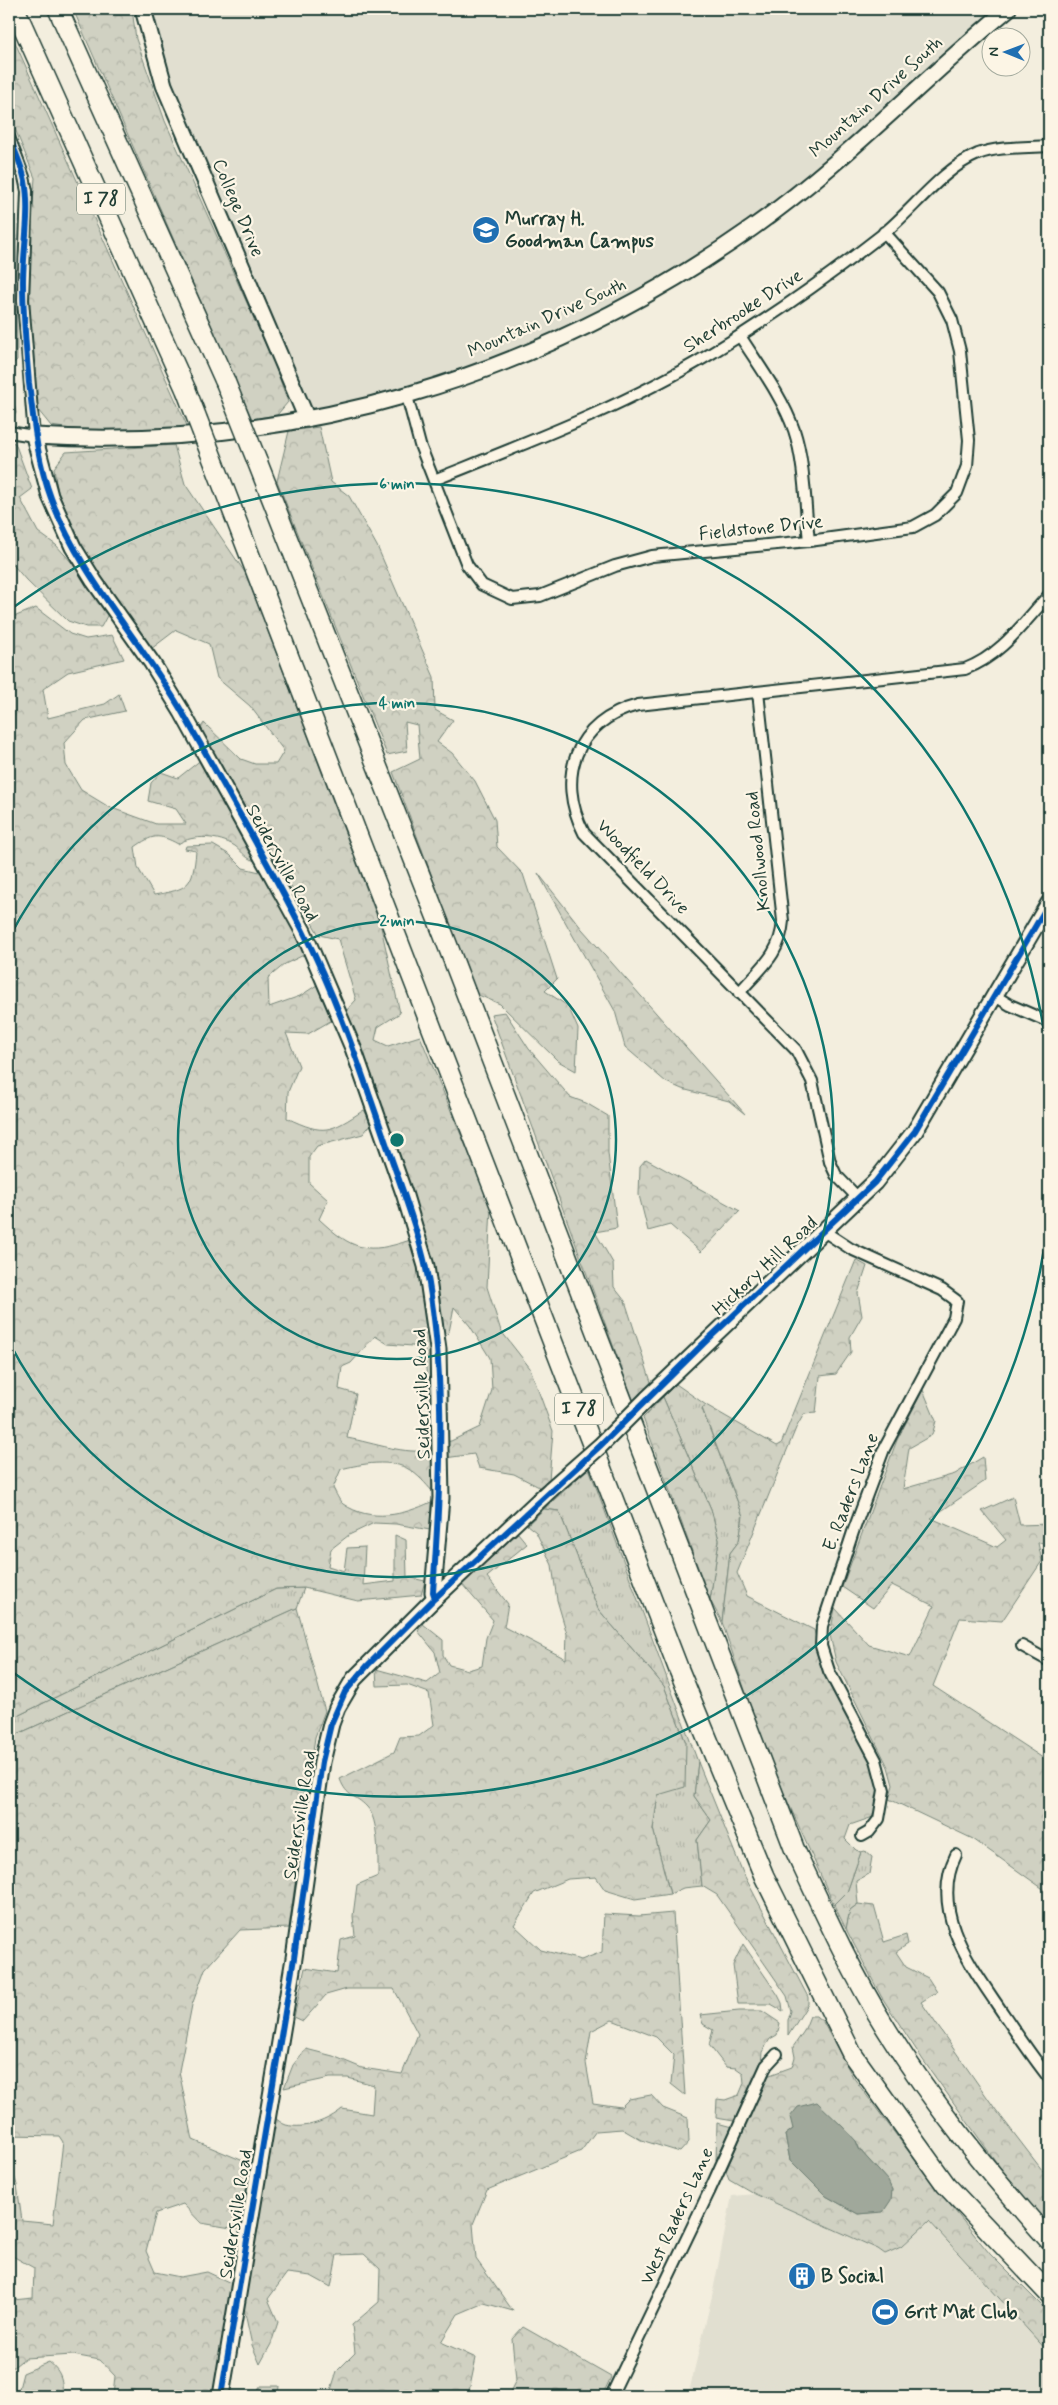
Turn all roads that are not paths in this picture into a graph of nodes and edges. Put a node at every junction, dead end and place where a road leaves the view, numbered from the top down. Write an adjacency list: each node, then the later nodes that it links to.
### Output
1 (15, 9): 34 (highway, I 78, bridge)
2 (58, 9): 33 (highway, I 78, bridge)
3 (143, 9): 12 (street, College Drive)
4 (1008, 9): 11 (street, Mountain Drive South)
5 (1047, 9): 6 (street)
6 (1049, 12)
7 (9, 137): 14 (street)
8 (1049, 146): 9 (street, Sherbrooke Drive)
9 (884, 232): 10 (street, Sherbrooke Drive); 16 (street, Fieldstone Drive)
10 (740, 336): 15 (street, Sherbrooke Drive); 16 (street)
11 (406, 396): 12 (street, Mountain Drive South); 15 (street, Fieldstone Drive)
12 (307, 419): 14 (street, Mountain Drive South)
13 (9, 432): 14 (street, Mountain Drive South)
14 (34, 436): 25 (street, Seidersville Road)
15 (434, 480): 16 (street, Fieldstone Drive)
16 (808, 541)
17 (1049, 595): 18 (street, Woodfield Drive)
18 (758, 692): 20 (street, Knollwood Road); 20 (street, Woodfield Drive)
19 (1049, 903): 21 (street, Hickory Hill Road)
20 (739, 993): 23 (street, Woodfield Drive)
21 (995, 996): 22 (street); 23 (street, Hickory Hill Road)
22 (1049, 1022)
23 (859, 1199): 24 (street, Hickory Hill Road)
24 (825, 1232): 25 (street, Hickory Hill Road, bridge); 28 (street, E. Raders Lane)
25 (435, 1598): 35 (street, Seidersville Road)
26 (1022, 1646): 27 (street)
27 (1049, 1662)
28 (862, 1836)
29 (956, 1855): 31 (street)
30 (777, 2054): 36 (street, West Raders Lane)
31 (1045, 2064): 32 (street)
32 (1049, 2078)
33 (1049, 2240)
34 (1049, 2294)
35 (221, 2396)
36 (611, 2396)

